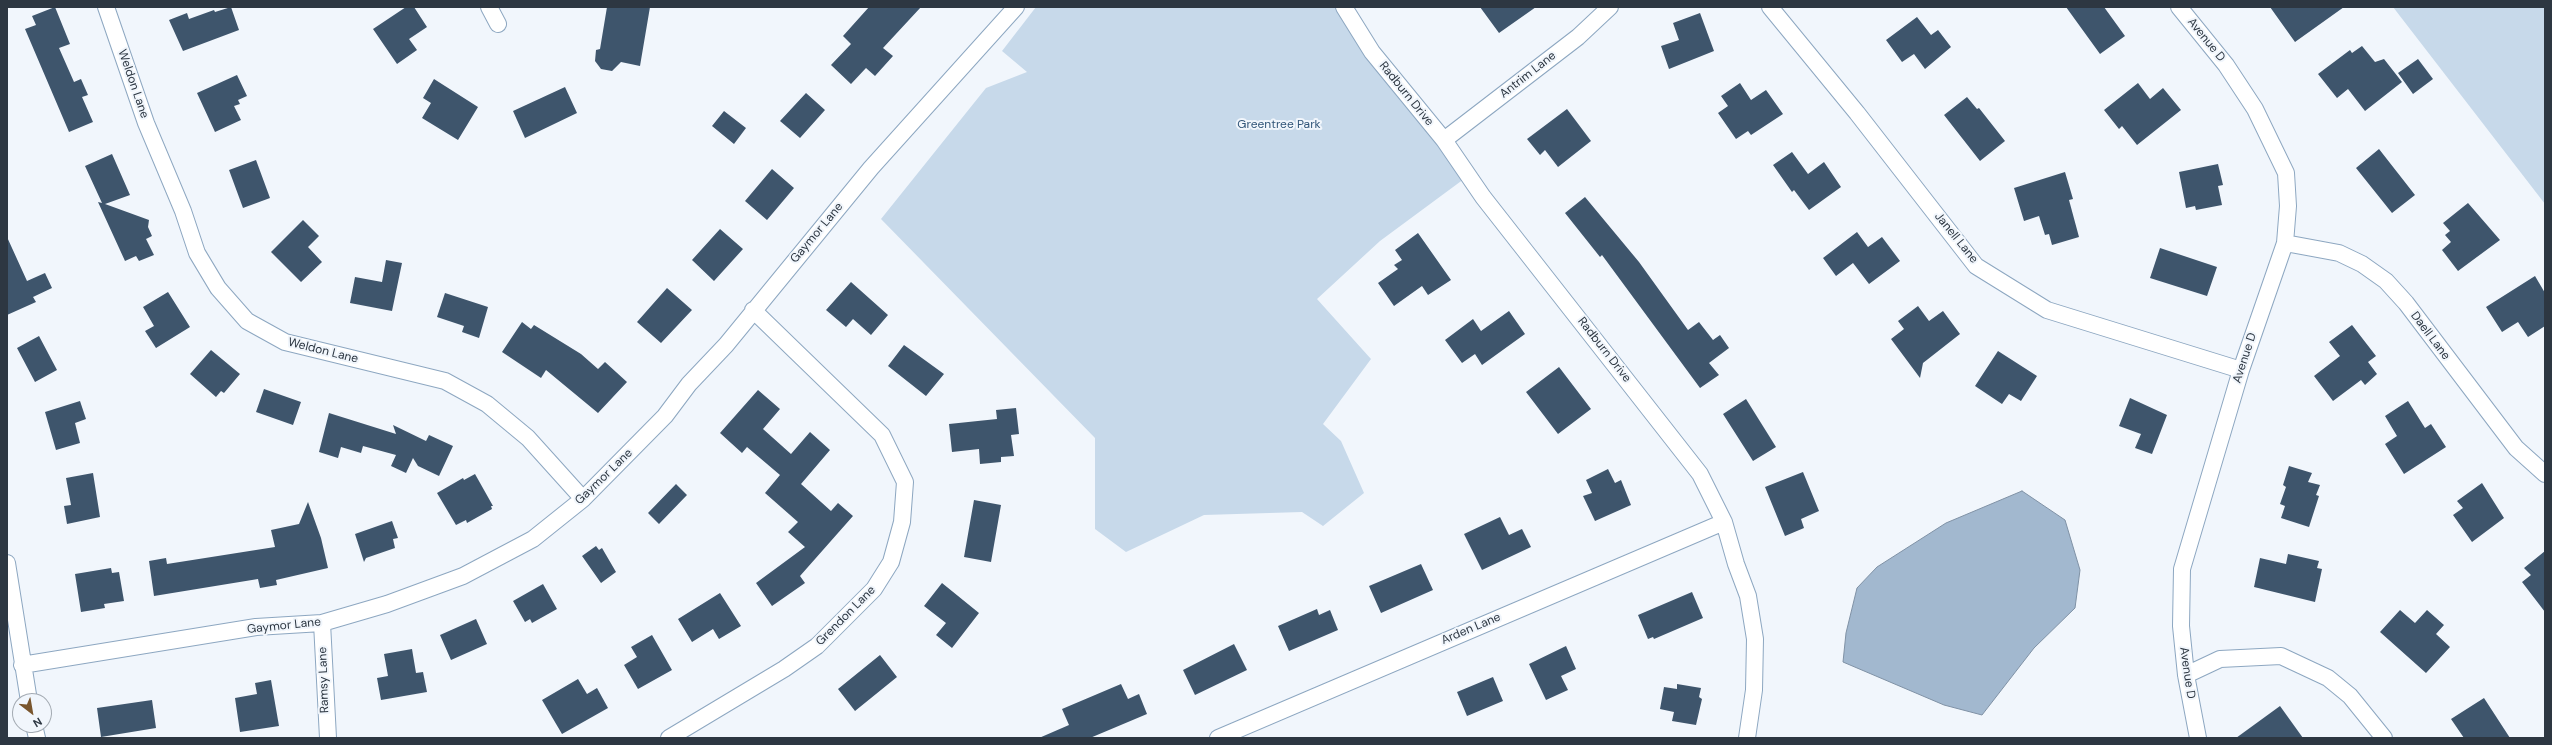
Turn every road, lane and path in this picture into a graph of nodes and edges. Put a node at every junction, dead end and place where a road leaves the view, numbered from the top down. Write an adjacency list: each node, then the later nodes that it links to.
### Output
1 (106, 7): 14 (street, Weldon Lane)
2 (489, 7): 8 (street)
3 (1016, 7): 11 (street, Gaymor Lane)
4 (1344, 7): 9 (street, Radburn Drive)
5 (1610, 7): 9 (street, Antrim Lane)
6 (1770, 7): 12 (street, Janell Lane)
7 (2179, 7): 10 (street, Avenue D)
8 (498, 24)
9 (1444, 140): 15 (street, Radburn Drive)
10 (2284, 243): 12 (street, Avenue D); 13 (street, Daell Lane)
11 (753, 310): 14 (street, Gaymor Lane); 22 (street, Grendon Lane)
12 (2241, 370): 19 (street, Avenue D)
13 (2545, 474)
14 (583, 499): 17 (street, Gaymor Lane)
15 (1724, 522): 23 (street, Arden Lane); 24 (street, Radburn Drive)
16 (7, 563): 18 (street)
17 (322, 623): 18 (street, Gaymor Lane); 21 (street, Ramsy Lane)
18 (22, 664): 20 (street)
19 (2186, 675): 25 (street, Avenue D); 26 (street)
20 (27, 693)
21 (328, 738)
22 (669, 738)
23 (1218, 738)
24 (1747, 738)
25 (2198, 738)
26 (2384, 738)

